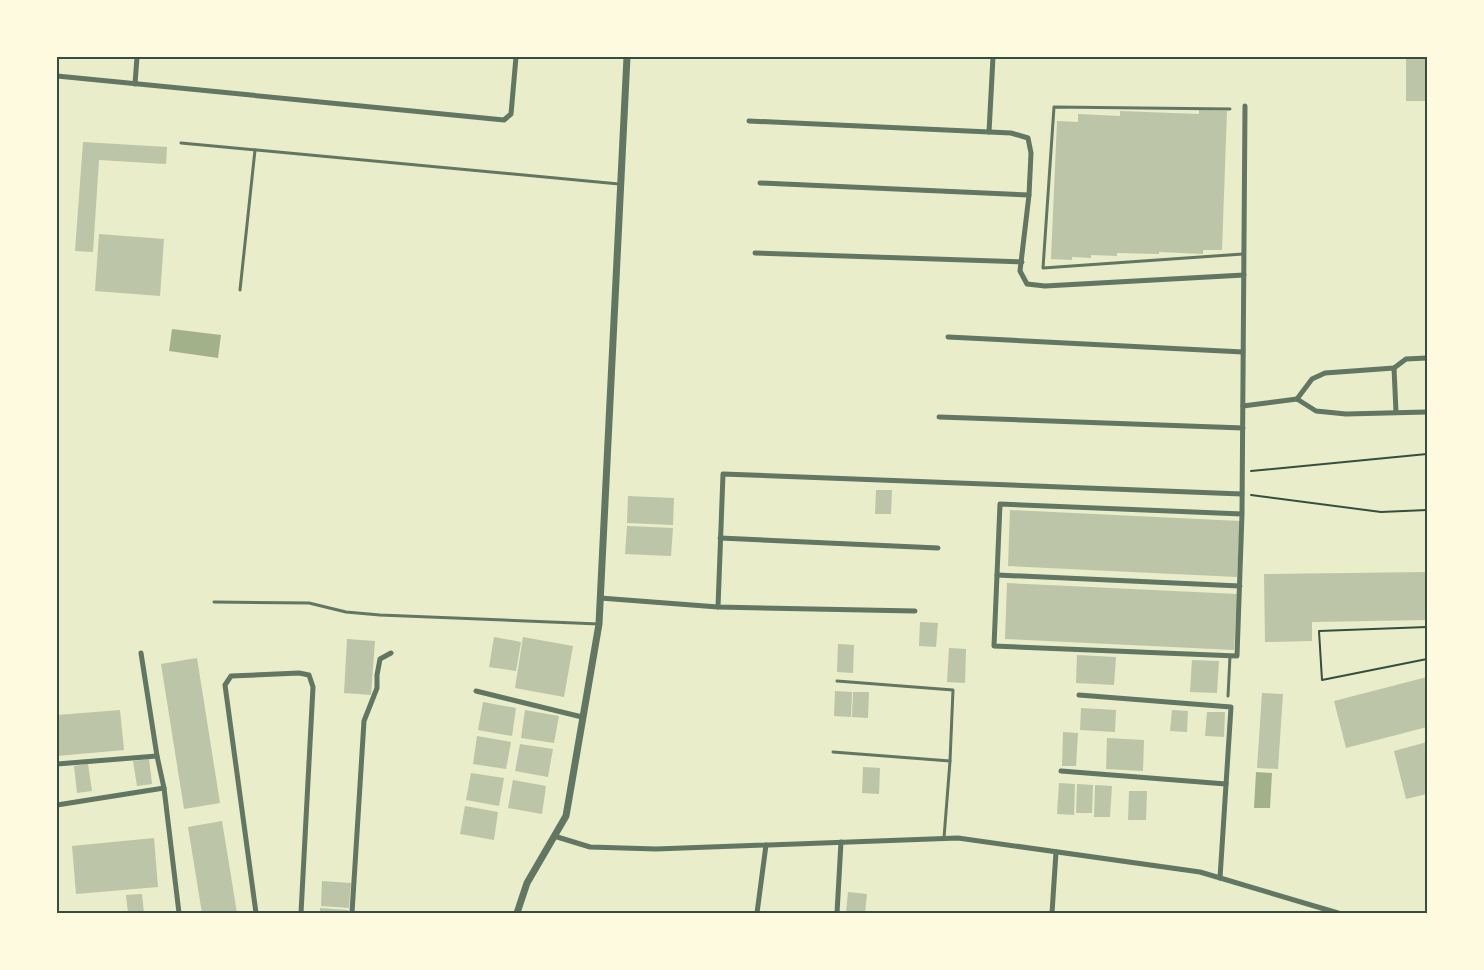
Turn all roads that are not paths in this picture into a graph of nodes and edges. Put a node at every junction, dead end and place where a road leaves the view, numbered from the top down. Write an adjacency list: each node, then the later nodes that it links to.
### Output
1 (137, 57): 6 (street)
2 (516, 57): 6 (street)
3 (627, 57): 14 (street)
4 (993, 57): 10 (street)
5 (57, 76): 6 (street)
6 (135, 84)
7 (1245, 106): 17 (street)
8 (1230, 109): 17 (lane)
9 (748, 121): 10 (street)
10 (990, 132): 15 (street)
11 (181, 143): 12 (lane)
12 (255, 150): 14 (lane); 20 (lane)
13 (759, 183): 15 (street)
14 (621, 184): 37 (street)
15 (1029, 195): 18 (street)
16 (755, 253): 18 (street)
17 (1244, 254): 19 (street)
18 (1022, 262): 19 (street)
19 (1244, 275): 22 (street)
20 (240, 290)
21 (948, 337): 22 (street)
22 (1243, 352): 26 (street)
23 (1427, 358): 24 (street)
24 (1394, 368): 25 (street); 27 (street)
25 (1297, 399): 26 (street); 27 (street)
26 (1243, 405): 30 (street)
27 (1396, 412): 28 (street)
28 (1427, 412)
29 (939, 417): 30 (street)
30 (1243, 428): 31 (street)
31 (1242, 494): 32 (street); 33 (street)
32 (1242, 514): 35 (street); 36 (street)
33 (720, 538): 34 (street); 39 (street)
34 (938, 548)
35 (997, 576): 36 (street); 44 (street)
36 (1240, 586): 44 (street)
37 (600, 598): 39 (street); 41 (street)
38 (214, 602): 41 (lane)
39 (718, 607): 40 (street)
40 (915, 611)
41 (599, 624): 49 (street)
42 (141, 653): 51 (street)
43 (391, 653): 68 (street)
44 (1230, 656): 48 (lane)
45 (837, 681): 52 (lane)
46 (476, 692): 49 (street)
47 (1079, 695): 55 (street)
48 (1228, 696)
49 (582, 717): 58 (street)
50 (833, 753): 52 (lane)
51 (157, 756): 53 (street); 56 (street)
52 (950, 761): 59 (lane)
53 (57, 764)
54 (1061, 771): 55 (street)
55 (1226, 784): 63 (street)
56 (164, 788): 57 (street); 65 (street)
57 (57, 805)
58 (554, 836): 61 (street); 69 (street)
59 (944, 838): 60 (street); 62 (street)
60 (841, 842): 61 (street); 71 (street)
61 (766, 845): 70 (street)
62 (1056, 852): 63 (street); 72 (street)
63 (1220, 878): 64 (street)
64 (1315, 910): 73 (street)
65 (179, 913)
66 (256, 913): 67 (street)
67 (301, 913)
68 (352, 913)
69 (517, 913)
70 (757, 913)
71 (837, 913)
72 (1052, 913)
73 (1338, 913)

